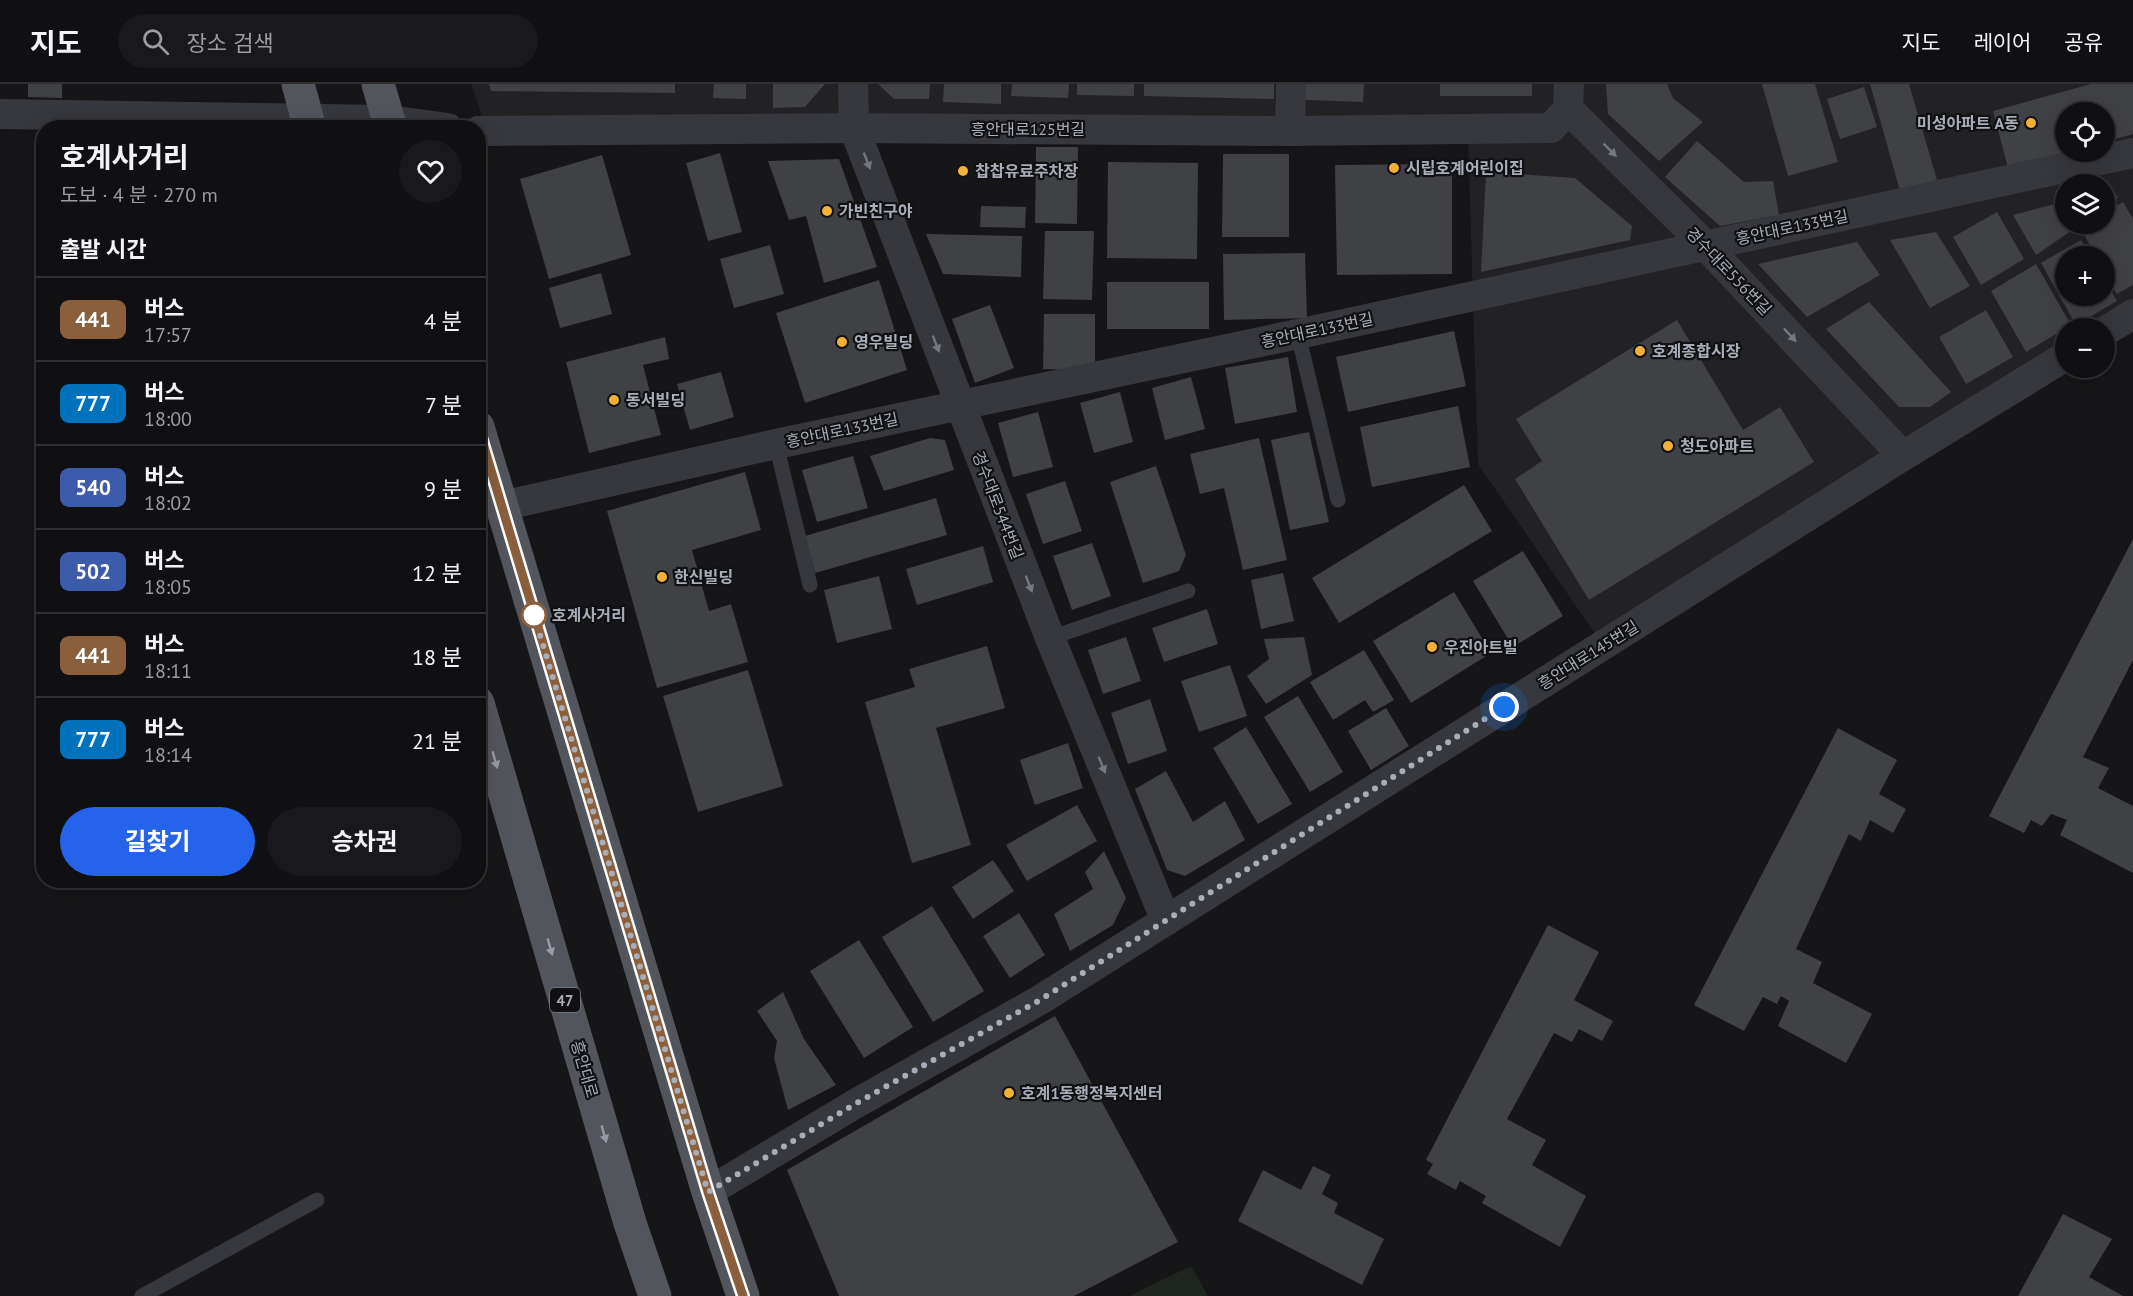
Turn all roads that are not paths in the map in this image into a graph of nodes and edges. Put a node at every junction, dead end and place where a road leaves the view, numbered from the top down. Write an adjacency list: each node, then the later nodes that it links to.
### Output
1 (298, 84): 8 (main road)
2 (378, 84): 9 (main road)
3 (853, 84): 10 (street, 경수대로544번길)
4 (1292, 84): 12 (street)
5 (1568, 97): 12 (street, 흥안대로125번길); 14 (street, 경수대로556번길, one-way to 14)
6 (0, 114): 7 (street)
7 (206, 120)
8 (308, 120)
9 (389, 120)
10 (854, 128): 11 (street, 흥안대로125번길); 12 (street, 흥안대로125번길); 19 (street, 경수대로544번길, one-way to 19)
11 (486, 131)
12 (1290, 131)
13 (2133, 153): 14 (street, 흥안대로133번길)
14 (1706, 246): 17 (street, 흥안대로133번길); 22 (street, 경수대로556번길, one-way to 22)
15 (2133, 314): 16 (street)
16 (2115, 325)
17 (1298, 334): 19 (street, 흥안대로133번길); 23 (lane)
18 (2055, 363): 22 (street, 흥안대로145번길)
19 (959, 405): 20 (street, 흥안대로133번길); 27 (street, 경수대로544번길, one-way to 27)
20 (776, 444): 24 (street, 흥안대로133번길); 25 (lane)
21 (486, 453): 24 (main road)
22 (1903, 456): 29 (street, 흥안대로145번길)
23 (1338, 500)
24 (502, 506): 30 (main road)
25 (810, 585)
26 (1188, 591): 27 (lane)
27 (1050, 638): 29 (street, 경수대로544번길, one-way to 29)
28 (486, 730): 33 (main road, 흥안대로 / 47, one-way to 33)
29 (1166, 921): 30 (street, 흥안대로145번길)
30 (708, 1192): 34 (main road)
31 (317, 1200): 32 (lane)
32 (142, 1296)
33 (655, 1296)
34 (743, 1296)

